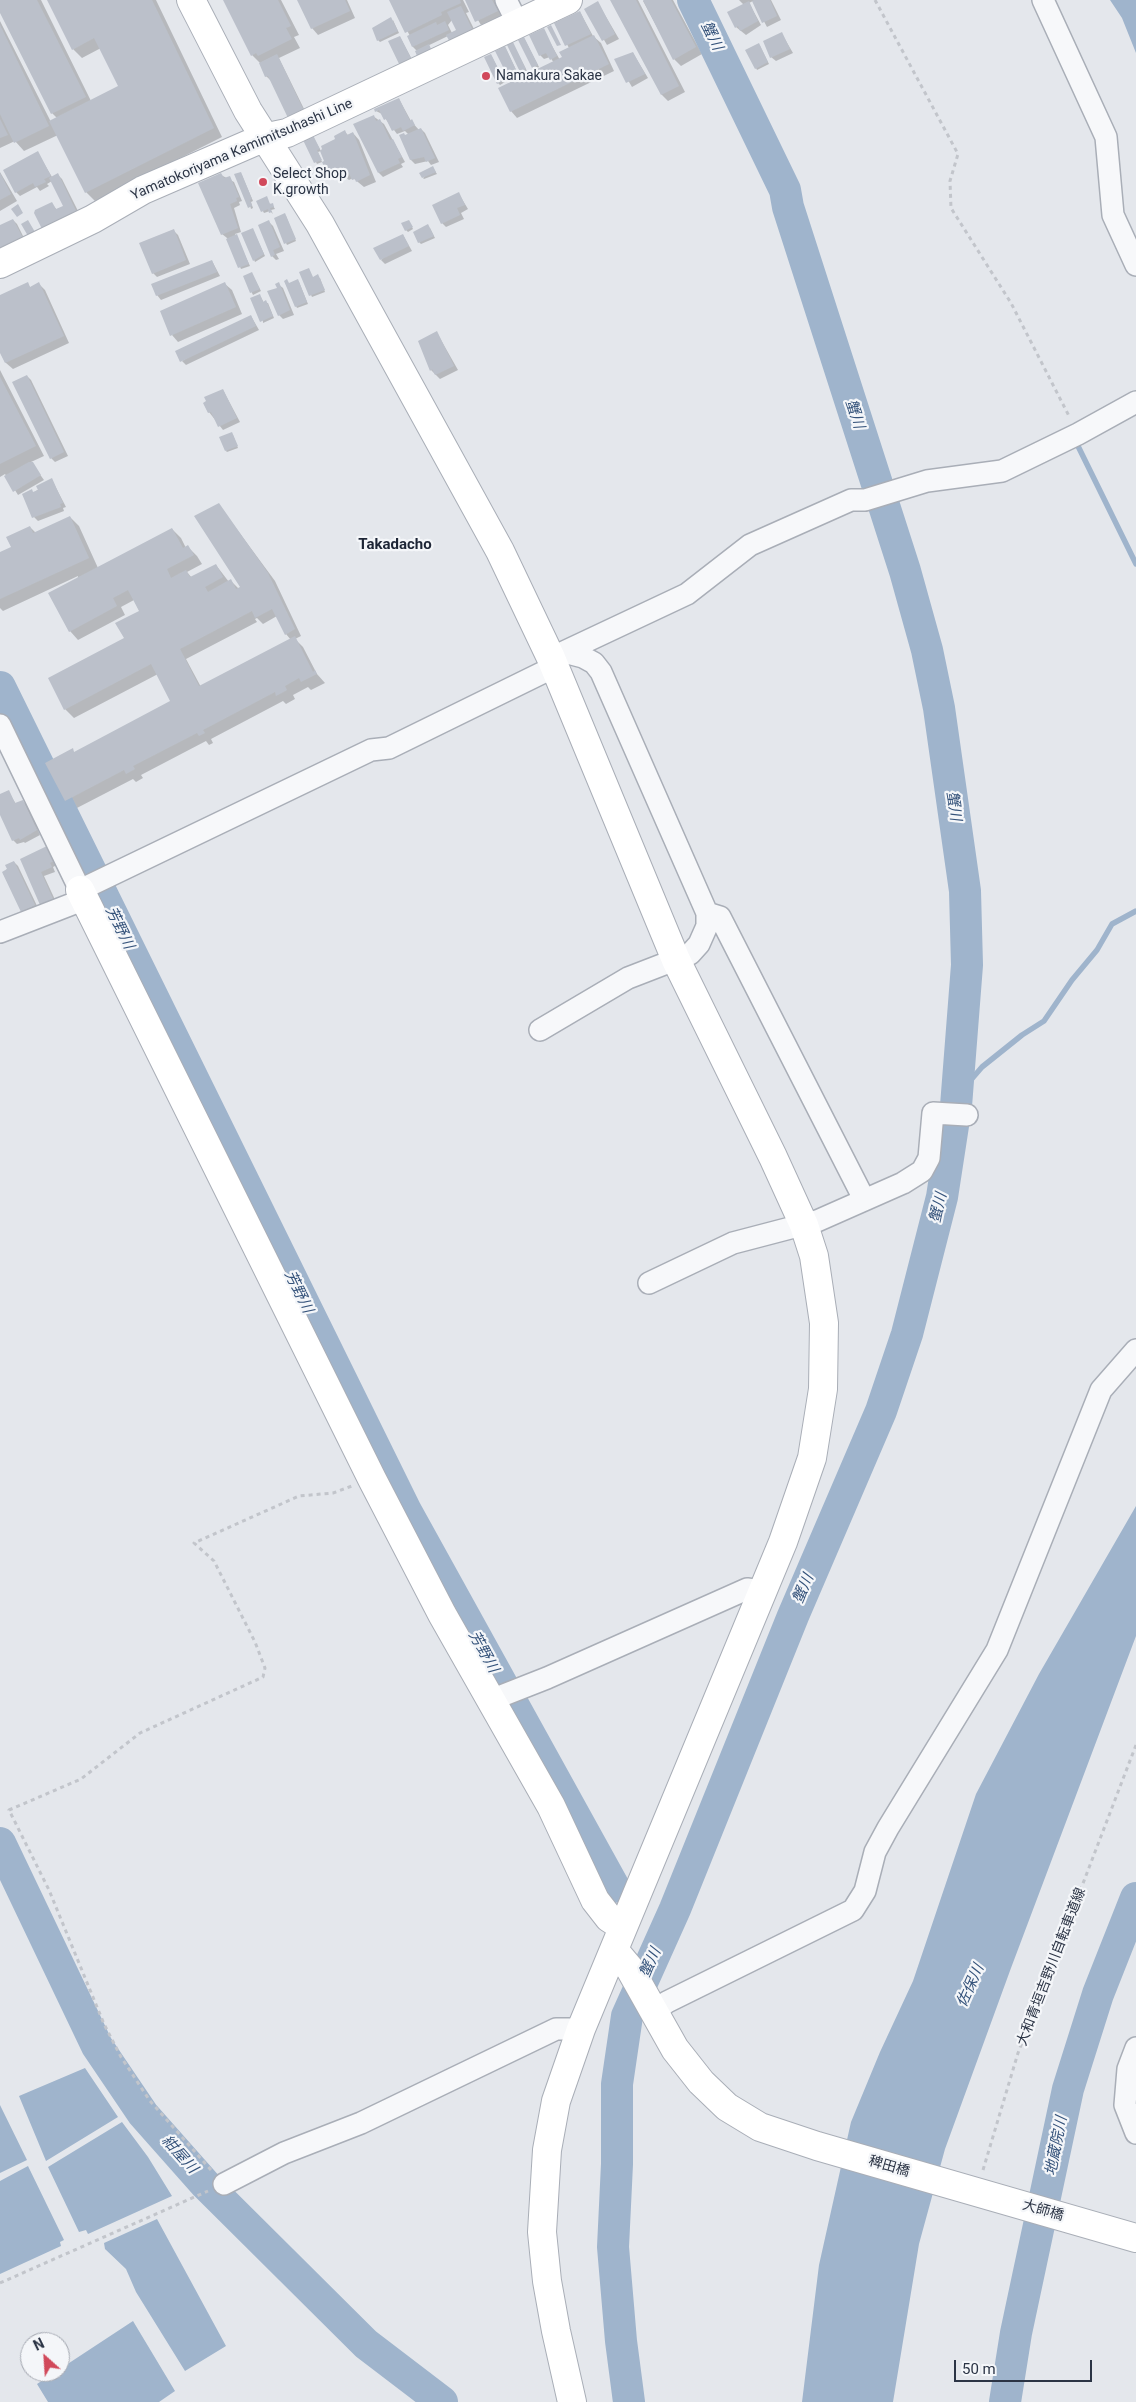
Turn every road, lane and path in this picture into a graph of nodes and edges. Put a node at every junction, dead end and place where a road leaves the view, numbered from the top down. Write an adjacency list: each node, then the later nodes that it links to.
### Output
1 (192, 0): 6 (street)
2 (568, 0): 5 (street, Yamatokoriyama Kamimitsuhashi Line)
3 (875, 0): 10 (path)
4 (1042, 0): 8 (street)
5 (512, 12): 6 (street, Yamatokoriyama Kamimitsuhashi Line)
6 (263, 138): 7 (street, Yamatokoriyama Kamimitsuhashi Line); 11 (street)
7 (0, 264)
8 (1136, 265)
9 (1136, 402): 10 (street)
10 (1078, 434): 11 (street)
11 (556, 659): 13 (street); 14 (street); 16 (street)
12 (0, 725): 13 (street)
13 (90, 889): 15 (street); 23 (street)
14 (707, 913): 16 (street); 19 (street)
15 (0, 932)
16 (676, 960): 17 (street); 20 (street)
17 (540, 1030)
18 (967, 1115): 19 (street)
19 (864, 1199): 20 (street)
20 (804, 1225): 21 (street); 24 (street)
21 (650, 1283)
22 (1136, 1350): 28 (street)
23 (372, 1479): 25 (street); 33 (path)
24 (762, 1591): 25 (street); 27 (street)
25 (491, 1700): 27 (street)
26 (1136, 1745): 34 (path, 大和青垣吉野川自転車道線)
27 (622, 1948): 28 (street, 稗田橋); 29 (street)
28 (654, 2010): 34 (street, 稗田橋)
29 (580, 2029): 33 (street); 38 (street)
30 (1136, 2048): 31 (street)
31 (1132, 2071): 32 (street)
32 (1136, 2133)
33 (224, 2184)
34 (978, 2192): 36 (street, 大師橋)
35 (201, 2194): 37 (path)
36 (1136, 2238)
37 (0, 2284)
38 (572, 2402)

